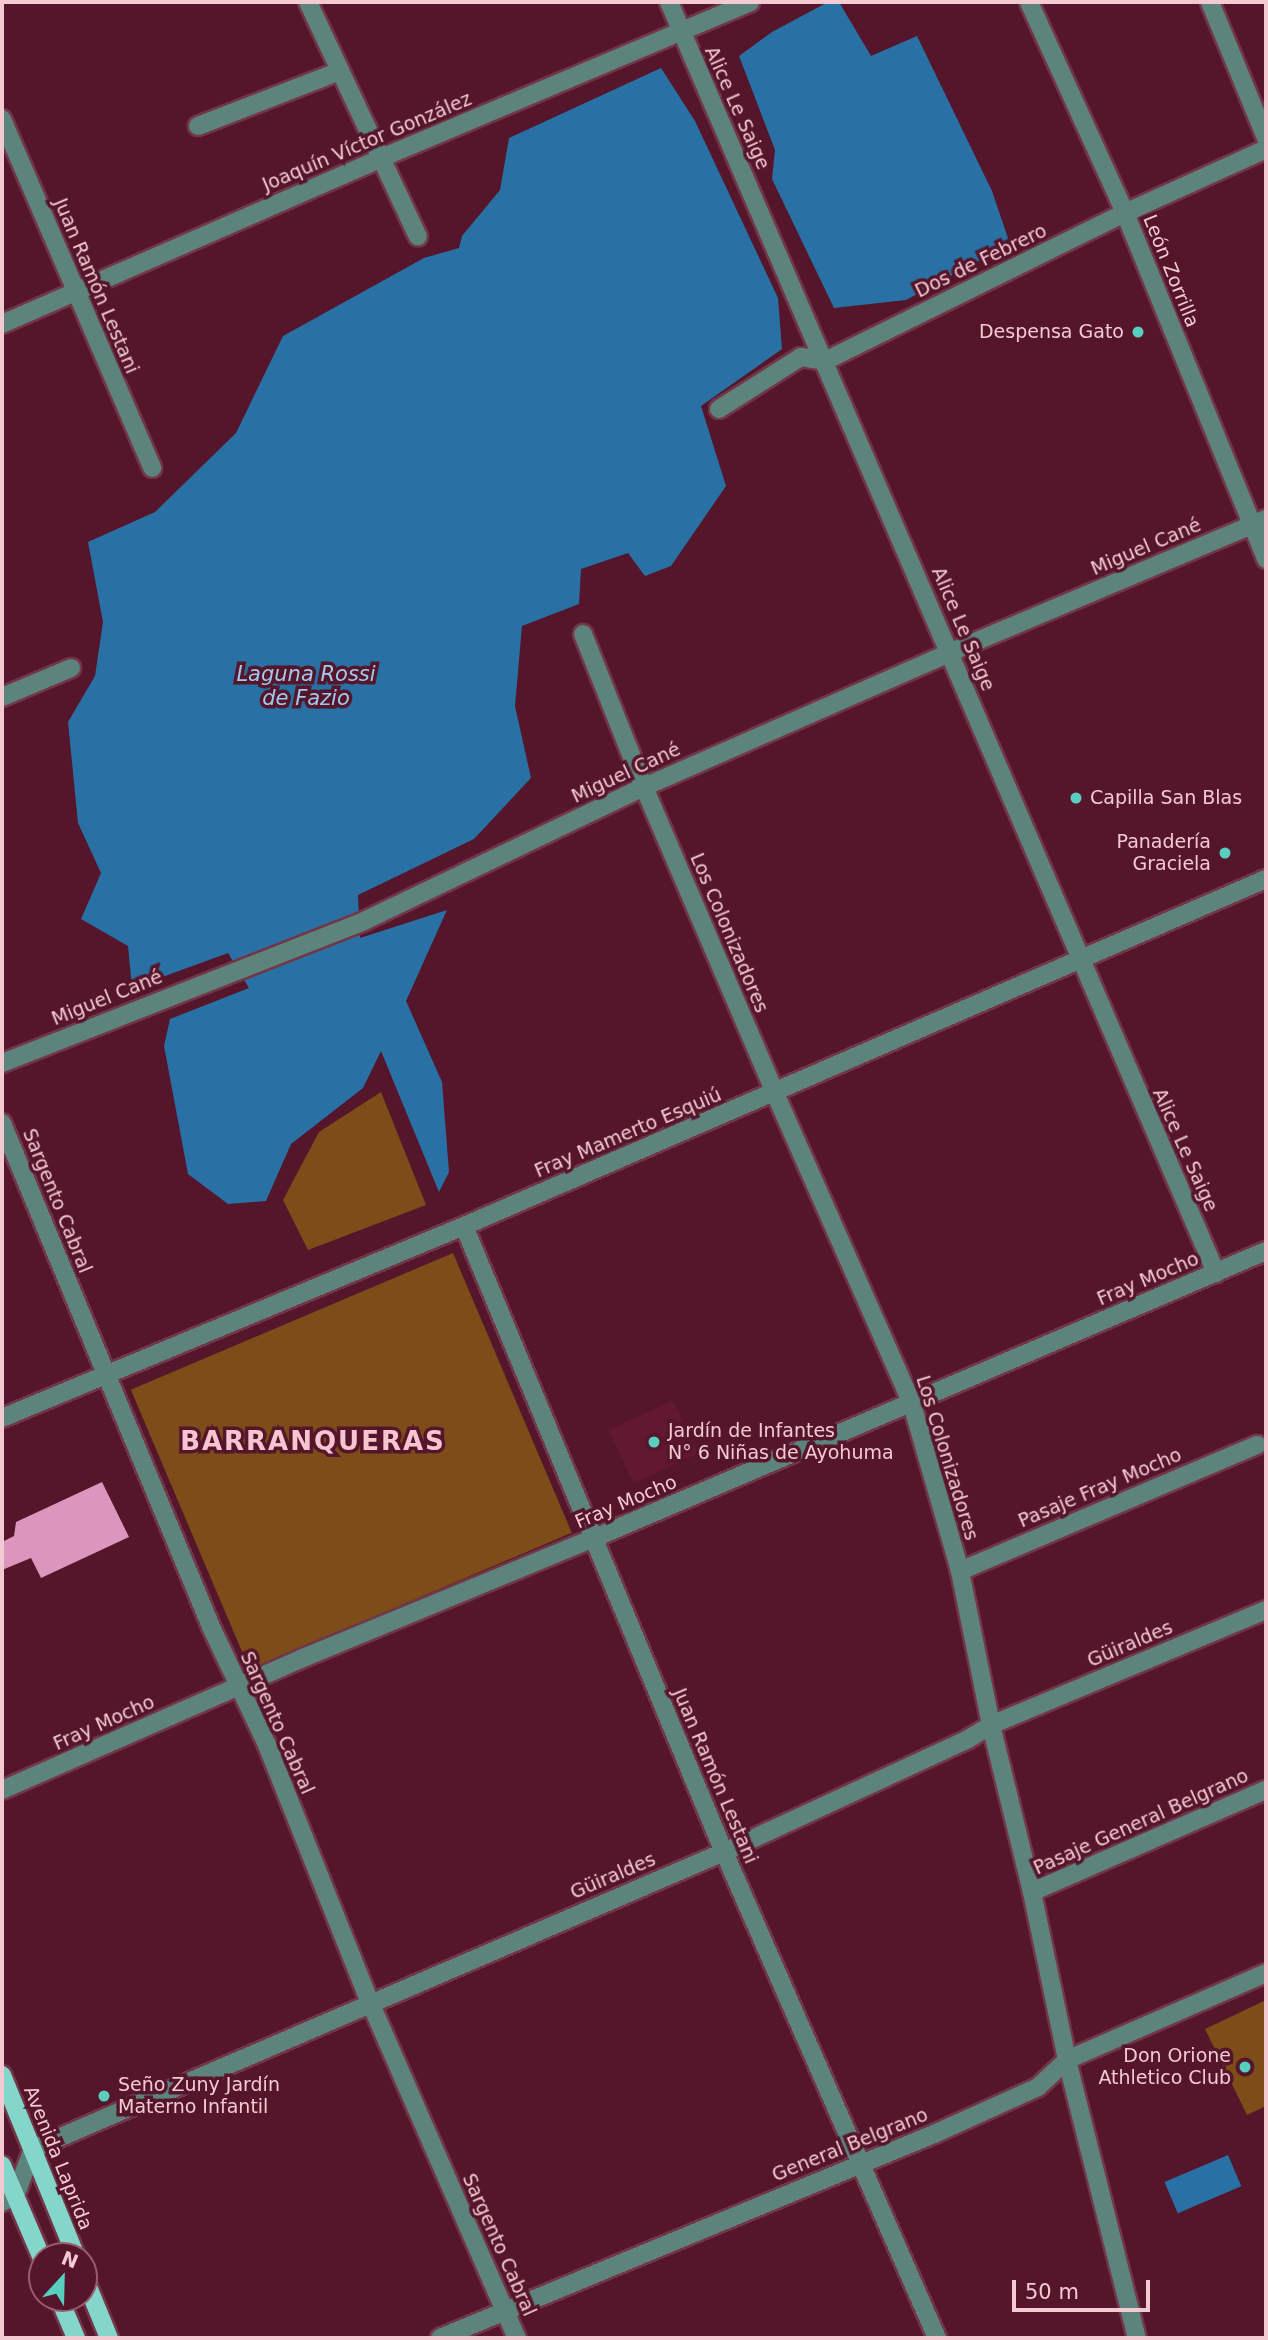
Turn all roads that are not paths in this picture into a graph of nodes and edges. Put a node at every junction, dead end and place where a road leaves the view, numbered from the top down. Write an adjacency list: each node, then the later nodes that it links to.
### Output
1 (309, 2): 7 (street)
2 (668, 2): 6 (street, Alice Le Saige)
3 (750, 2): 6 (street, Joaquín Víctor González)
4 (1029, 2): 13 (street, León Zorrilla)
5 (1210, 2): 10 (street)
6 (681, 33): 12 (street, Joaquín Víctor González); 17 (street, Alice Le Saige)
7 (340, 71): 9 (street); 12 (street)
8 (2, 120): 15 (street, Juan Ramón Lestani)
9 (198, 126)
10 (1266, 138)
11 (1266, 149): 13 (street, Dos de Febrero)
12 (379, 159): 14 (street); 15 (street, Joaquín Víctor González)
13 (1125, 213): 17 (street, Dos de Febrero); 20 (street, León Zorrilla)
14 (418, 237)
15 (75, 292): 16 (street, Joaquín Víctor González); 19 (street, Juan Ramón Lestani)
16 (2, 324)
17 (825, 361): 18 (street, Dos de Febrero); 23 (street, Alice Le Saige)
18 (719, 409)
19 (152, 468)
20 (1259, 522): 21 (street, León Zorrilla); 23 (street, Miguel Cané)
21 (1266, 559)
22 (583, 634): 26 (street, Los Colonizadores)
23 (951, 652): 26 (street, Miguel Cané); 28 (street, Alice Le Saige)
24 (71, 667): 25 (street)
25 (2, 697)
26 (644, 787): 29 (street, Miguel Cané); 30 (street, Los Colonizadores)
27 (1266, 878): 28 (street, Fray Mamerto Esquiú)
28 (1079, 959): 30 (street, Fray Mamerto Esquiú); 34 (street, Alice Le Saige)
29 (2, 1063)
30 (775, 1093): 32 (street, Fray Mamerto Esquiú); 36 (street, Los Colonizadores)
31 (2, 1123): 35 (street, Sargento Cabral)
32 (464, 1226): 35 (street, Fray Mamerto Esquiú); 39 (street, Juan Ramón Lestani)
33 (1264, 1256): 34 (street, Fray Mocho)
34 (1216, 1273): 36 (street, Fray Mocho)
35 (106, 1375): 37 (street, Fray Mamerto Esquiú); 42 (street, Sargento Cabral)
36 (911, 1401): 39 (street, Fray Mocho); 40 (street, Los Colonizadores)
37 (2, 1418)
38 (1257, 1445): 40 (street, Pasaje Fray Mocho)
39 (592, 1539): 42 (street, Fray Mocho); 46 (street, Juan Ramón Lestani)
40 (960, 1571): 43 (street, Los Colonizadores)
41 (1266, 1610): 43 (street, Güiraldes)
42 (239, 1687): 44 (street, Fray Mocho); 49 (street, Sargento Cabral)
43 (991, 1725): 46 (street, Güiraldes); 47 (street, Los Colonizadores)
44 (2, 1790)
45 (1266, 1790): 47 (street, Pasaje General Belgrano)
46 (724, 1852): 49 (street, Güiraldes); 53 (street, Juan Ramón Lestani)
47 (1032, 1892): 50 (street, Los Colonizadores)
48 (1266, 1973): 50 (street, General Belgrano)
49 (370, 2002): 52 (street, Güiraldes); 58 (street, Sargento Cabral)
50 (1067, 2060): 53 (street, General Belgrano); 66 (street, Los Colonizadores)
51 (2, 2076): 52 (main road, Avenida Laprida)
52 (33, 2149): 55 (street); 57 (main road, Avenida Laprida)
53 (861, 2163): 58 (street, General Belgrano); 65 (street, Juan Ramón Lestani)
54 (2, 2165): 55 (main road)
55 (8, 2199): 56 (main road)
56 (32, 2242)
57 (70, 2242)
58 (504, 2310): 63 (street, General Belgrano); 64 (street, Sargento Cabral)
59 (65, 2312): 61 (main road)
60 (98, 2312): 62 (main road)
61 (76, 2338)
62 (108, 2338)
63 (440, 2338)
64 (517, 2338)
65 (937, 2338)
66 (1136, 2338)

